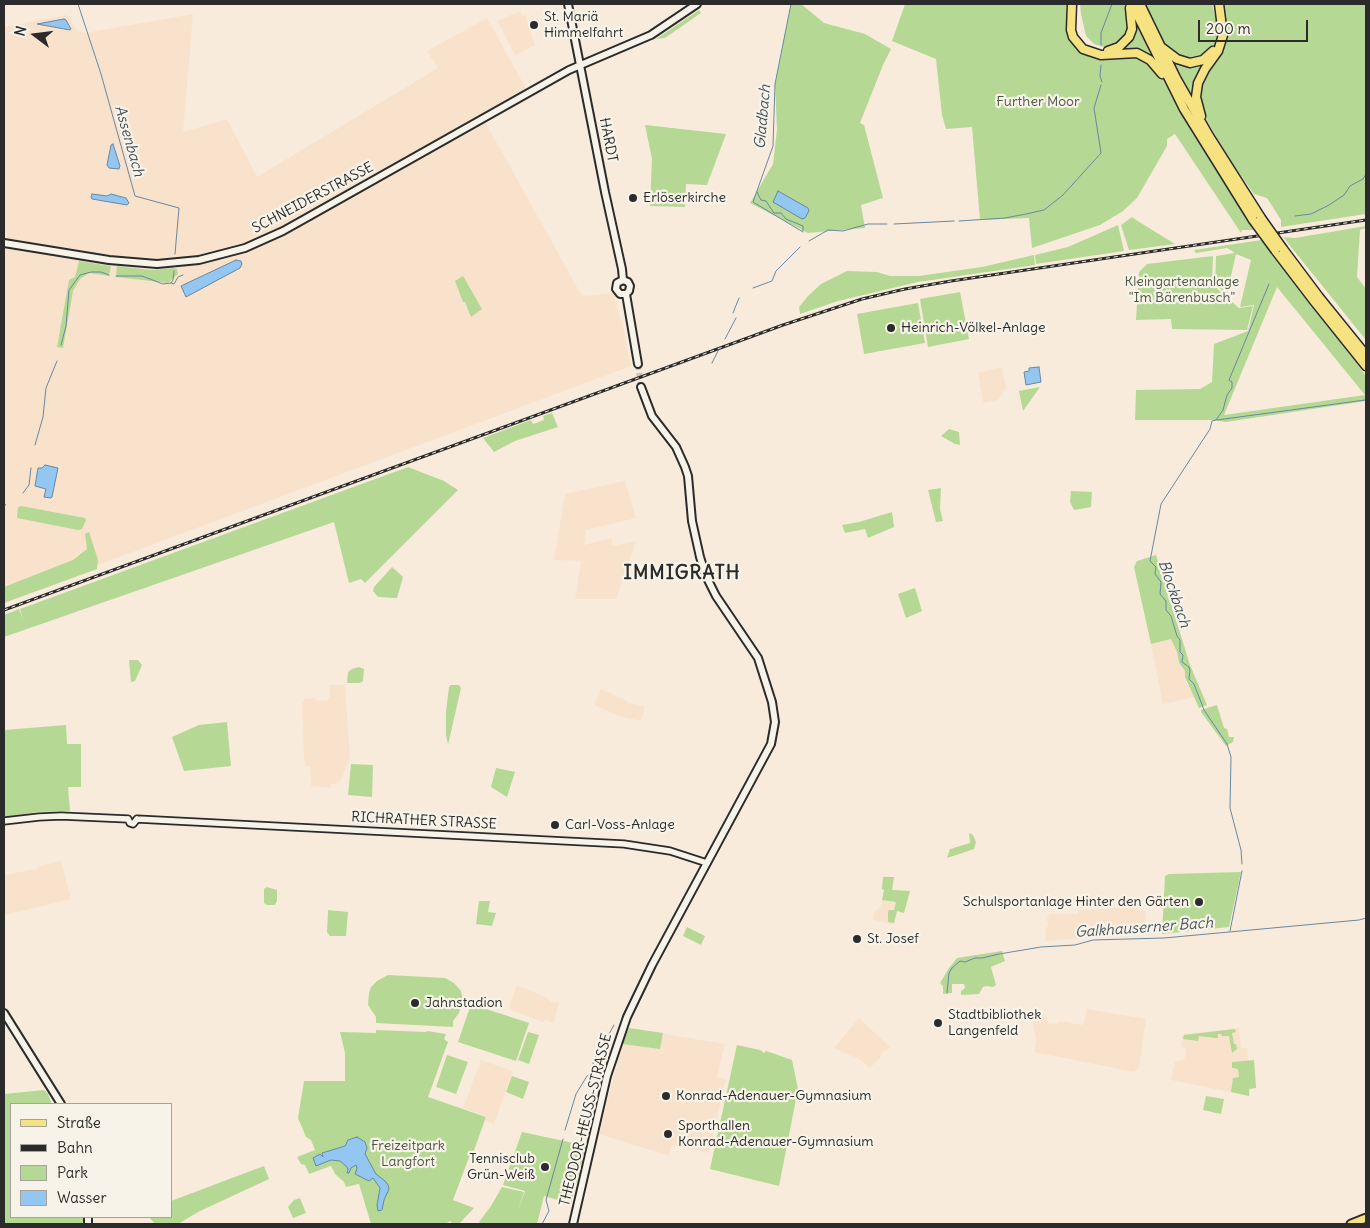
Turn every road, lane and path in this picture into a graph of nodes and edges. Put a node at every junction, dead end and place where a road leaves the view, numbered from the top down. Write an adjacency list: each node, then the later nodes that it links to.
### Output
1 (568, 4): 10 (main road, HARDT)
2 (697, 4): 10 (main road, SCHNEIDERSTRASSE)
3 (1072, 4): 11 (highway)
4 (1076, 4): 5 (highway)
5 (1130, 4): 11 (highway)
6 (1140, 4): 9 (highway)
7 (1213, 4): 9 (highway)
8 (1219, 4): 12 (highway)
9 (1160, 47): 12 (highway)
10 (580, 64): 14 (main road, SCHNEIDERSTRASSE); 16 (main road, HARDT)
11 (1184, 109): 13 (highway)
12 (1209, 136): 13 (highway)
13 (1257, 219): 15 (highway, bridge)
14 (4, 243)
15 (1279, 250): 18 (highway); 20 (highway)
16 (623, 280): 17 (main road); 17 (main road)
17 (626, 294): 19 (main road)
18 (1366, 355)
19 (638, 364)
20 (1366, 366)
21 (641, 387): 23 (main road, THEODOR-HEUSS-STRASSE)
22 (4, 822): 23 (street, RICHRATHER STRASSE)
23 (707, 863): 27 (main road, THEODOR-HEUSS-STRASSE)
24 (4, 1013): 25 (main road)
25 (60, 1103)
26 (1366, 1218): 28 (main road)
27 (573, 1224)
28 (1351, 1224)

